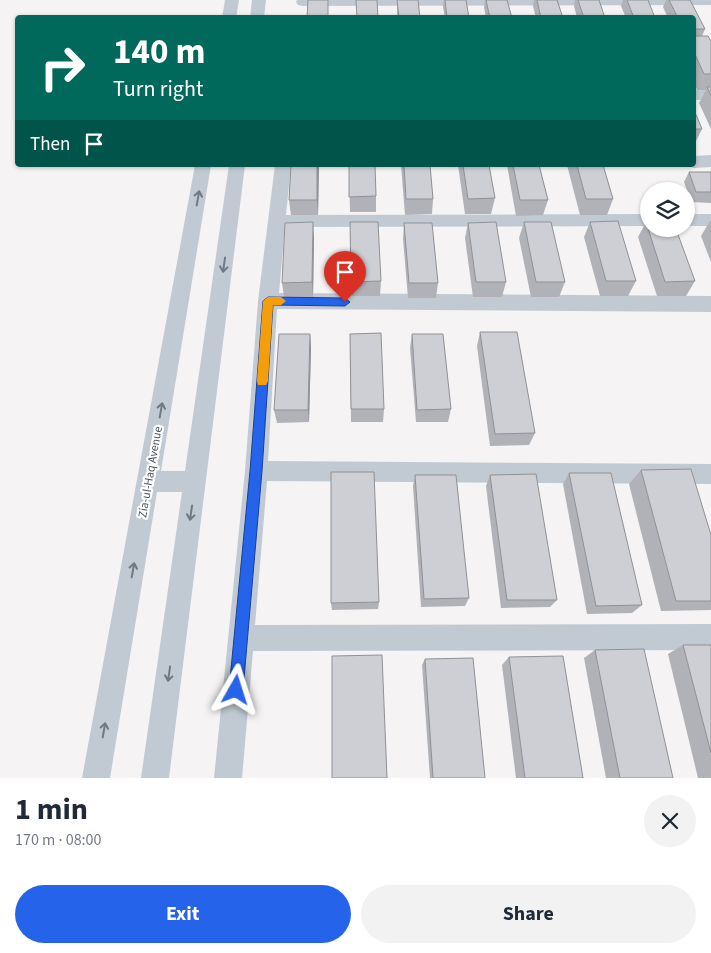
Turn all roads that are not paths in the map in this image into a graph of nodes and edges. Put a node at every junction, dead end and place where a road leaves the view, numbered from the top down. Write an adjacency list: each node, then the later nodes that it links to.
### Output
1 (232, 0): 5 (street)
2 (259, 0): 6 (street)
3 (303, 1): 4 (street); 7 (street)
4 (711, 1)
5 (230, 15)
6 (256, 15)
7 (301, 15)
8 (696, 95): 9 (street)
9 (711, 95)
10 (711, 161): 11 (street)
11 (696, 162)
12 (204, 167): 20 (street, Zia-ul-Haq Avenue, one-way to 12)
13 (237, 167): 19 (street)
14 (283, 167): 18 (street)
15 (640, 220): 18 (street)
16 (695, 220): 17 (street)
17 (711, 220)
18 (277, 221): 21 (street)
19 (228, 231): 20 (street); 25 (street, one-way to 25)
20 (192, 232): 26 (street, Zia-ul-Haq Avenue, one-way to 20)
21 (268, 301): 22 (street); 23 (street)
22 (711, 304)
23 (256, 471): 24 (street); 28 (street)
24 (711, 474)
25 (195, 481): 26 (street); 30 (street, one-way to 30)
26 (148, 482): 29 (street, Zia-ul-Haq Avenue, one-way to 26)
27 (711, 636): 28 (street)
28 (241, 638): 31 (street)
29 (96, 778)
30 (155, 778)
31 (228, 778)

